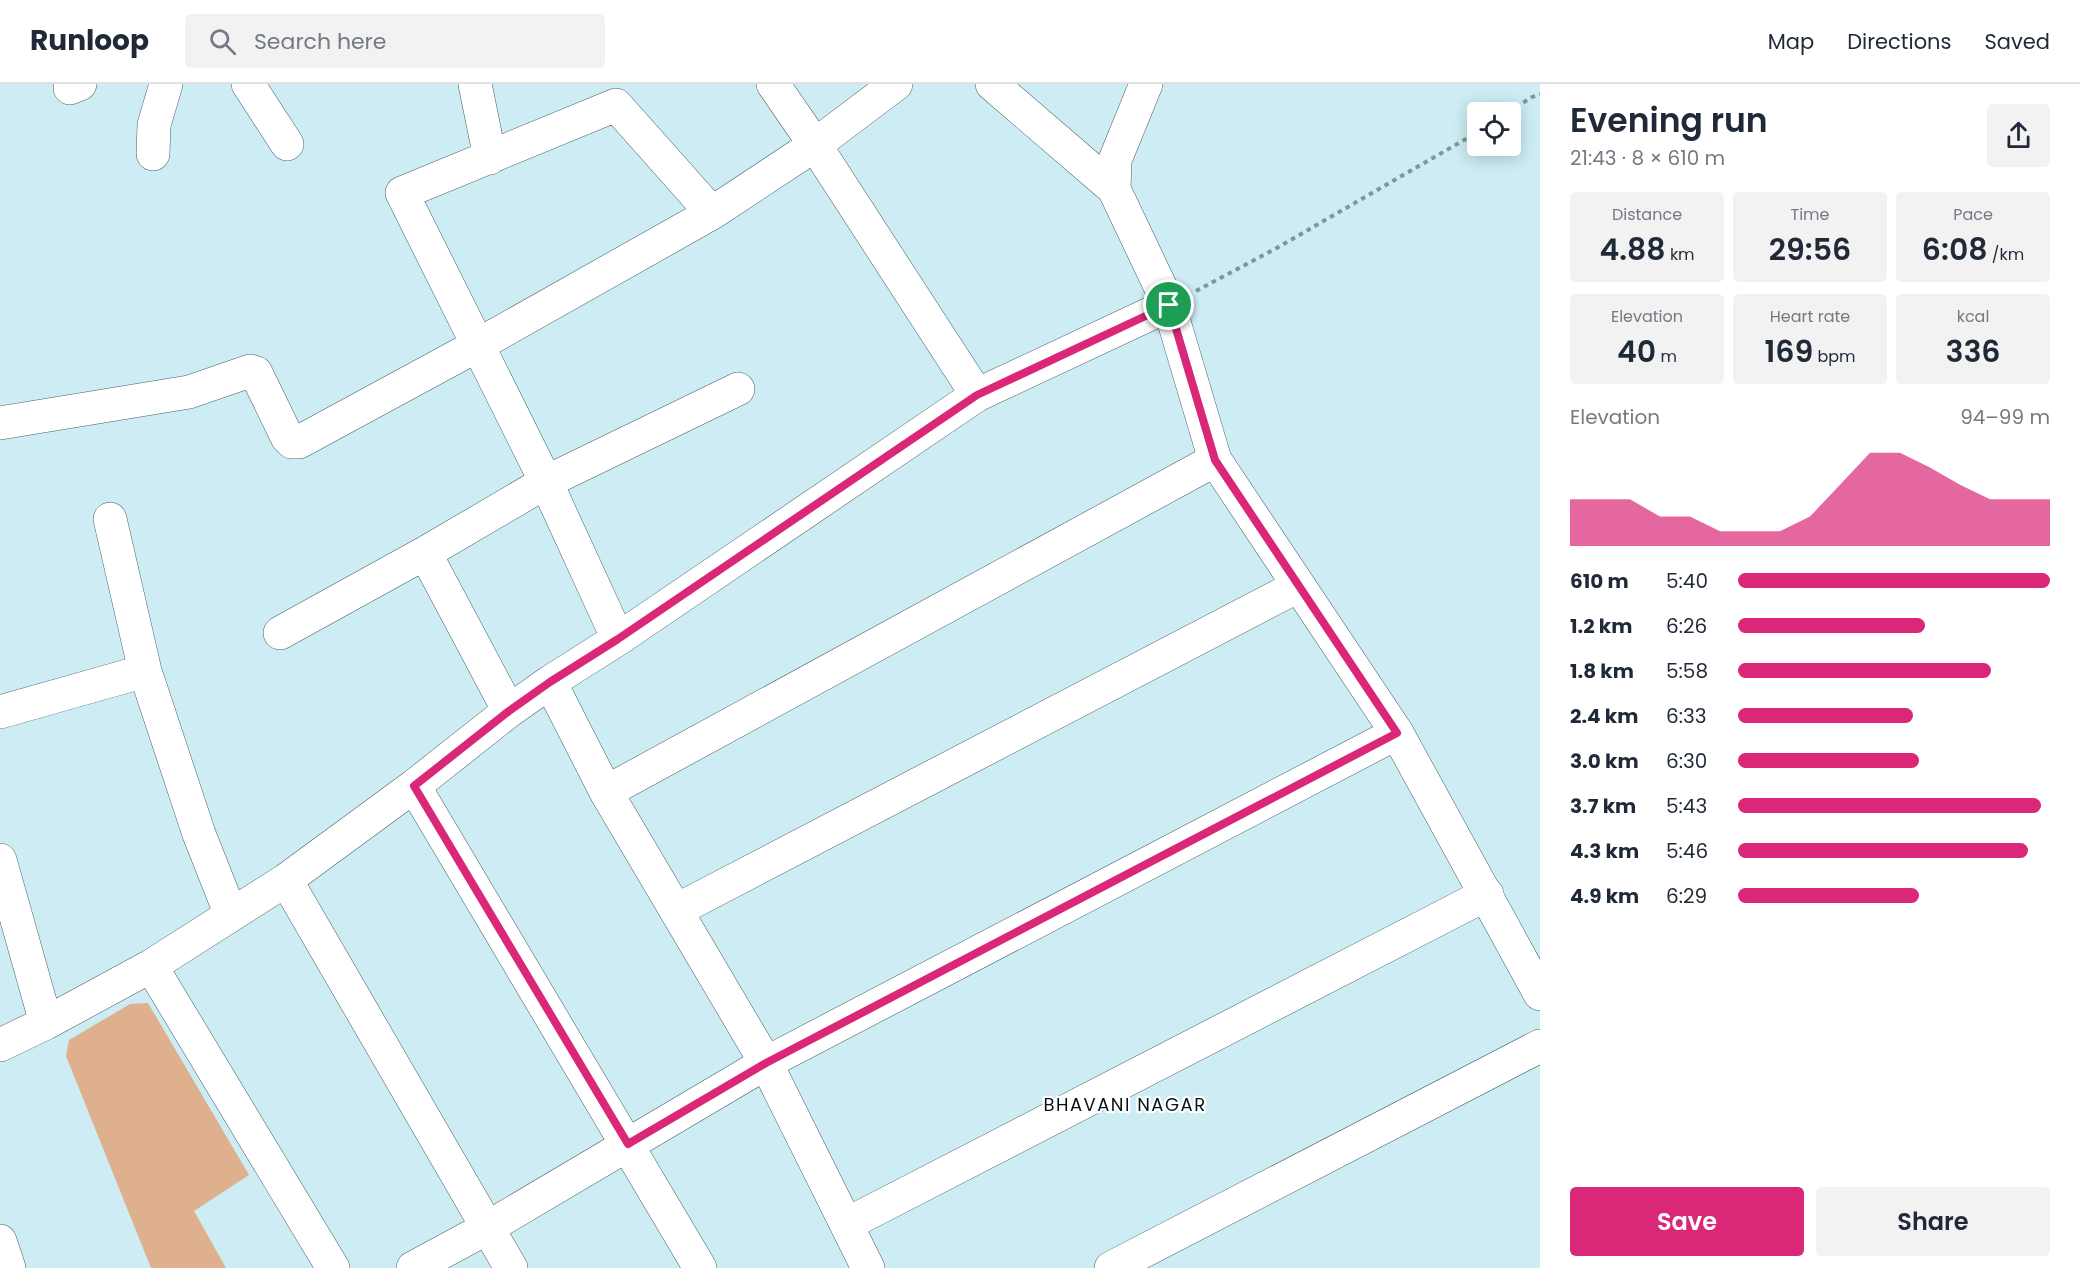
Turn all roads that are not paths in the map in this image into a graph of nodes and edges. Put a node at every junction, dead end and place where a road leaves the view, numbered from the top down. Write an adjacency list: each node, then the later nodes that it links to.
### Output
1 (165, 84): 10 (street)
2 (248, 84): 8 (street)
3 (475, 84): 11 (street)
4 (774, 84): 9 (street)
5 (896, 84): 9 (street)
6 (992, 84): 12 (street)
7 (1146, 84): 12 (street)
8 (287, 144)
9 (815, 145): 13 (street); 17 (street)
10 (153, 154)
11 (490, 158): 13 (street); 15 (street)
12 (1114, 189): 14 (street)
13 (712, 213): 15 (street)
14 (1169, 305): 17 (street); 19 (street)
15 (478, 345): 18 (street); 20 (street)
16 (738, 389): 20 (street)
17 (977, 395): 25 (street)
18 (1, 421)
19 (1215, 460): 23 (street); 32 (street)
20 (546, 482): 22 (street); 25 (street)
21 (110, 519): 26 (street)
22 (425, 553): 24 (street); 28 (street)
23 (1298, 586): 30 (street); 36 (street)
24 (280, 633)
25 (618, 639): 27 (street)
26 (146, 671): 29 (street); 37 (street)
27 (550, 682): 28 (street); 32 (street)
28 (509, 711): 31 (street)
29 (0, 712)
30 (1397, 733): 35 (street); 43 (street)
31 (414, 786): 34 (street); 44 (street)
32 (606, 792): 36 (street)
33 (0, 860): 40 (street)
34 (286, 880): 37 (street); 46 (street)
35 (1487, 894): 39 (street); 45 (street)
36 (677, 910): 43 (street)
37 (231, 915): 38 (street)
38 (151, 966): 40 (street); 49 (street)
39 (1540, 994)
40 (46, 1023): 41 (street)
41 (0, 1045)
42 (1540, 1046): 54 (street)
43 (766, 1063): 44 (street); 45 (street)
44 (628, 1144): 46 (street); 52 (street)
45 (847, 1224): 53 (street)
46 (487, 1227): 50 (street); 51 (street)
47 (0, 1241): 48 (street)
48 (9, 1268)
49 (333, 1268)
50 (413, 1268)
51 (511, 1268)
52 (700, 1268)
53 (868, 1268)
54 (1111, 1268)

